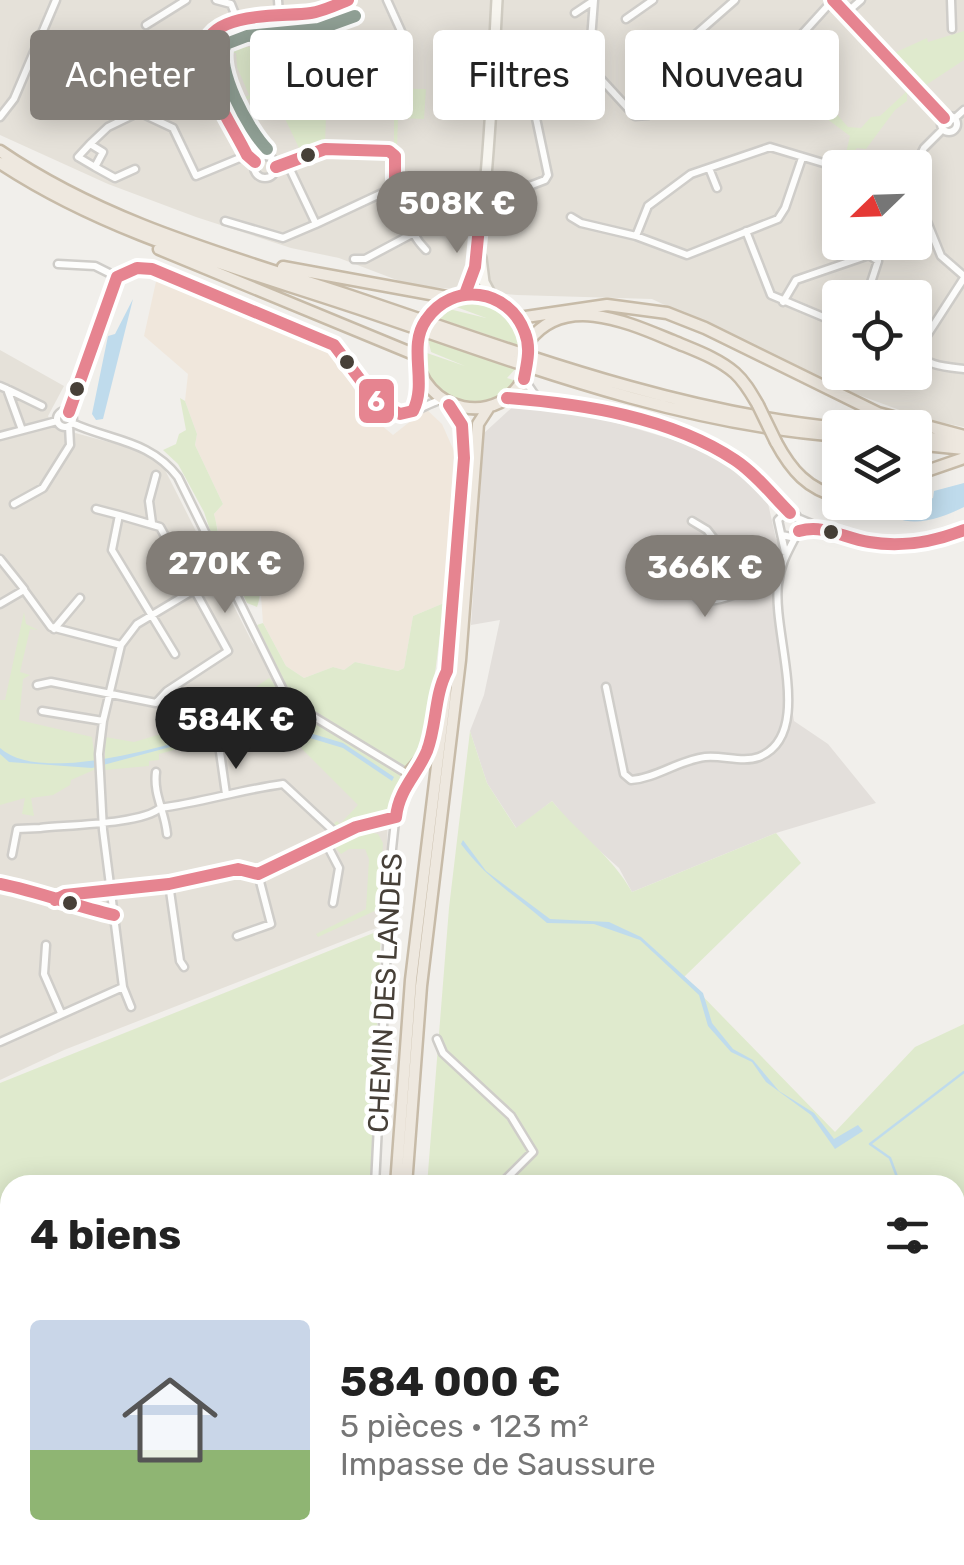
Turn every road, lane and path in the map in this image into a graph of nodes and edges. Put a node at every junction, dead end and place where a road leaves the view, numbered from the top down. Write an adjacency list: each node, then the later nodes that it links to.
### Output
1 (56, 0): 29 (street)
2 (186, 0): 21 (street)
3 (216, 0): 20 (street)
4 (278, 0): 18 (street)
5 (348, 0): 14 (street)
6 (387, 0): 16 (street)
7 (497, 0): 24 (main road)
8 (652, 0): 19 (street)
9 (735, 0): 26 (street)
10 (833, 0): 17 (street); 27 (street)
11 (860, 0): 17 (street)
12 (951, 1): 13 (street); 22 (street)
13 (964, 1)
14 (338, 2): 16 (street)
15 (576, 13): 25 (street)
16 (310, 14): 18 (street)
17 (846, 14): 30 (street)
18 (279, 15): 20 (street)
19 (626, 18)
20 (237, 20): 23 (street)
21 (146, 25)
22 (952, 29)
23 (222, 30)
24 (495, 30)
25 (592, 30)
26 (701, 30)
27 (605, 86)
28 (964, 110): 31 (street)
29 (0, 116)
30 (944, 118): 31 (street); 37 (street)
31 (954, 119): 37 (street)
32 (123, 120): 38 (street)
33 (156, 120): 41 (street)
34 (229, 120): 41 (street)
35 (489, 120): 54 (main road)
36 (536, 120): 54 (street)
37 (944, 130): 39 (street)
38 (90, 144): 47 (street); 47 (street)
39 (923, 150)
40 (0, 151): 53 (highway)
41 (246, 155): 44 (street)
42 (802, 158): 45 (street); 49 (street); 60 (street)
43 (0, 162): 53 (highway)
44 (255, 162): 48 (street); 48 (street)
45 (822, 163)
46 (288, 165): 48 (street); 51 (street); 58 (street)
47 (95, 167): 50 (street)
48 (276, 167)
49 (710, 168): 52 (street); 62 (street)
50 (135, 169)
51 (395, 186): 55 (street); 58 (street)
52 (717, 188)
53 (72, 199): 71 (highway); 78 (highway); 93 (highway); 95 (highway)
54 (482, 202): 55 (street); 59 (main road)
55 (412, 209): 61 (street)
56 (571, 217): 62 (street)
57 (225, 221): 58 (street)
58 (316, 224)
59 (479, 231): 70 (main road); 72 (main road)
60 (746, 232): 62 (street); 73 (street)
61 (412, 234): 64 (street); 65 (street)
62 (636, 236)
63 (932, 242): 68 (street)
64 (426, 250)
65 (354, 259)
66 (58, 264): 67 (street)
67 (116, 277): 89 (street); 90 (street)
68 (964, 277): 76 (street)
69 (873, 280): 73 (street)
70 (465, 294): 71 (highway); 72 (highway)
71 (452, 298): 78 (highway, bridge)
72 (492, 298): 75 (highway)
73 (783, 302): 74 (street)
74 (822, 317)
75 (519, 318): 77 (highway); 98 (highway)
76 (932, 327)
77 (530, 343): 81 (highway, bridge); 103 (highway, bridge)
78 (416, 354): 82 (highway)
79 (932, 363): 80 (street)
80 (964, 369)
81 (525, 376): 84 (highway); 85 (street)
82 (422, 381): 86 (highway); 89 (street)
83 (4, 388): 87 (street); 94 (street)
84 (507, 398): 85 (street); 88 (highway)
85 (538, 399): 104 (street)
86 (445, 402): 88 (highway); 89 (street); 131 (highway)
87 (42, 406)
88 (489, 407): 169 (highway)
89 (413, 410)
90 (69, 412): 91 (street); 92 (street)
91 (57, 421): 92 (street); 94 (street)
92 (70, 424): 105 (street); 120 (street)
93 (822, 426)
94 (22, 430): 96 (street)
95 (822, 434)
96 (0, 436)
97 (932, 438): 98 (highway)
98 (964, 442): 99 (highway)
99 (932, 443)
100 (964, 458): 101 (highway)
101 (932, 469)
102 (156, 475): 112 (street)
103 (822, 491)
104 (776, 498): 107 (street); 109 (street)
105 (14, 504)
106 (96, 509): 108 (street)
107 (790, 513): 109 (street); 110 (street)
108 (119, 515): 112 (street); 127 (street)
109 (779, 518): 116 (street)
110 (800, 519): 113 (street); 115 (street)
111 (692, 521): 121 (street)
112 (152, 524): 123 (street)
113 (816, 526): 114 (street); 115 (street)
114 (964, 530)
115 (798, 533): 116 (street); 118 (street)
116 (782, 535): 118 (street)
117 (652, 552): 121 (street)
118 (785, 554): 122 (street)
119 (0, 559): 124 (street)
120 (224, 572): 123 (street); 141 (street)
121 (749, 584): 122 (street)
122 (777, 586): 133 (street)
123 (195, 589): 127 (street); 135 (street)
124 (24, 590): 126 (street); 128 (street)
125 (80, 598): 128 (street)
126 (0, 604)
127 (152, 613): 129 (street); 130 (street)
128 (54, 629): 129 (street)
129 (120, 644): 134 (street)
130 (174, 654)
131 (448, 672): 141 (highway); 168 (highway)
132 (36, 684): 134 (street)
133 (606, 687)
134 (109, 695): 135 (street); 138 (street)
135 (156, 703): 136 (street)
136 (170, 705)
137 (42, 711): 138 (street)
138 (102, 721): 145 (street)
139 (220, 752): 142 (street)
140 (156, 772): 143 (street)
141 (408, 774): 144 (street, CHEMIN DES LANDES)
142 (226, 794): 143 (street); 149 (street)
143 (160, 808): 145 (street); 148 (street)
144 (396, 817): 146 (street); 147 (street, CHEMIN DES LANDES)
145 (104, 820): 151 (street); 155 (street)
146 (380, 822): 147 (street); 149 (street)
147 (395, 828): 167 (street, CHEMIN DES LANDES)
148 (167, 834)
149 (338, 836): 150 (street)
150 (326, 842): 152 (street); 157 (street)
151 (12, 855)
152 (258, 874): 154 (street); 159 (street)
153 (0, 884): 156 (street)
154 (169, 884): 155 (street); 161 (street)
155 (111, 892): 156 (street); 158 (street)
156 (56, 900): 158 (street)
157 (333, 904)
158 (114, 914): 162 (street)
159 (237, 936)
160 (46, 945): 164 (street)
161 (184, 968)
162 (123, 986): 163 (street); 164 (street)
163 (132, 1007)
164 (61, 1013): 166 (street)
165 (436, 1039): 170 (street)
166 (0, 1042)
167 (376, 1175)
168 (397, 1175)
169 (407, 1175)
170 (510, 1175)

